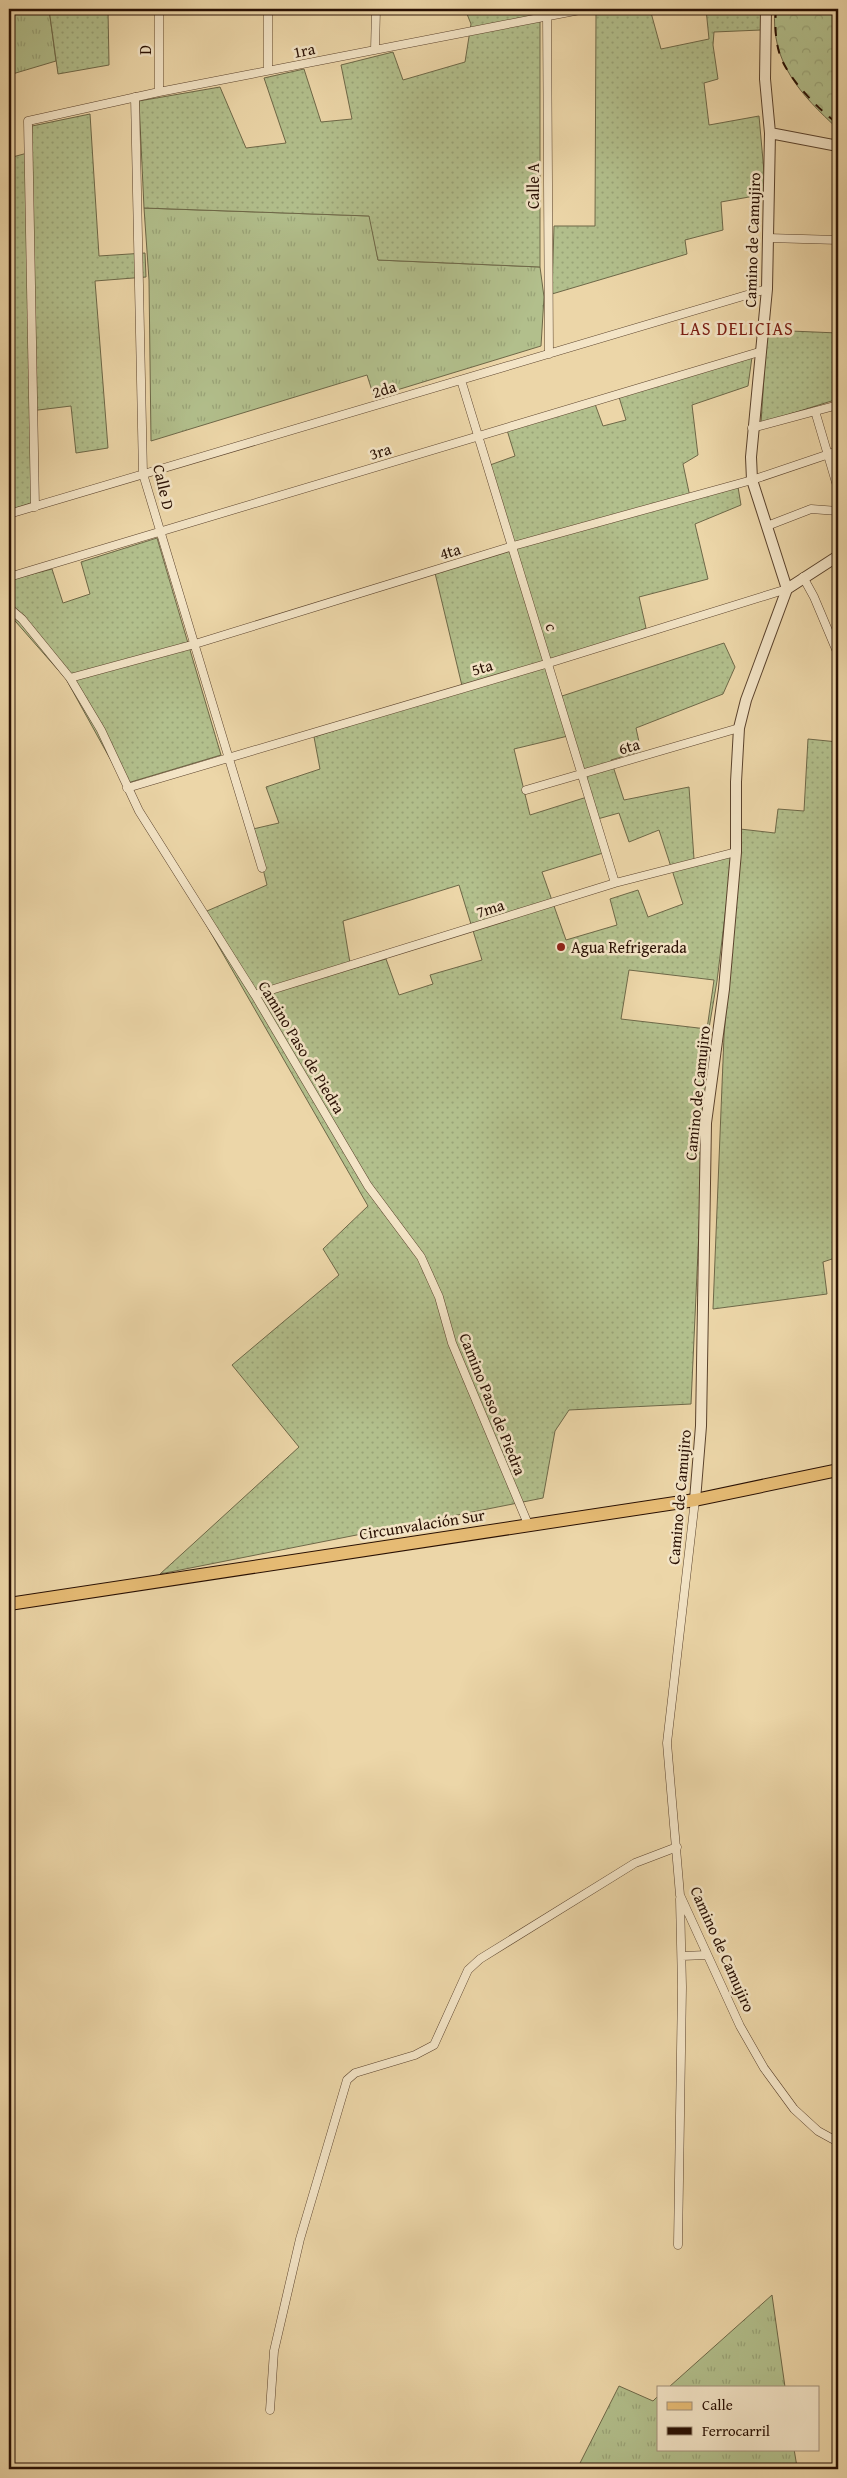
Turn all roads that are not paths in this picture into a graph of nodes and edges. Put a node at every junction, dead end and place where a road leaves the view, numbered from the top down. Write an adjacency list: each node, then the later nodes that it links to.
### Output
1 (159, 9): 9 (street, D)
2 (268, 9): 8 (street)
3 (376, 9): 7 (street)
4 (586, 9): 6 (street, 1ra)
5 (766, 9): 11 (street, Camino de Camujiro)
6 (547, 13): 7 (street, 1ra); 17 (street, Calle A)
7 (375, 50): 8 (street, 1ra)
8 (268, 70): 9 (street, 1ra)
9 (160, 92): 10 (street, 1ra)
10 (135, 97): 25 (street, Calle D); 28 (street, 1ra)
11 (770, 133): 12 (street); 13 (street, Camino de Camujiro)
12 (838, 146)
13 (768, 238): 14 (street); 15 (street, Camino de Camujiro)
14 (838, 240)
15 (767, 289): 16 (street, Camino de Camujiro); 17 (street, 2da)
16 (760, 352): 21 (street, Camino de Camujiro); 22 (street, 3ra)
17 (549, 354): 18 (street, 2da)
18 (461, 380): 22 (street, c); 25 (street, 2da)
19 (838, 404): 20 (street)
20 (814, 411): 21 (street); 24 (street)
21 (752, 428): 26 (street, Camino de Camujiro)
22 (479, 436): 32 (street, 3ra); 33 (street, c)
23 (838, 451): 24 (street, 4ta)
24 (828, 454): 26 (street, 4ta); 27 (street)
25 (144, 474): 28 (street, 2da); 32 (street, Calle D)
26 (752, 480): 31 (street, Camino de Camujiro); 33 (street, 4ta)
27 (838, 489)
28 (35, 506): 30 (street, 2da)
29 (838, 511): 31 (street)
30 (9, 514)
31 (766, 526): 37 (street, Camino de Camujiro)
32 (161, 532): 35 (street, 3ra); 39 (street, Calle D)
33 (513, 546): 39 (street, 4ta); 41 (street, c)
34 (838, 556): 36 (street, 5ta)
35 (9, 577)
36 (803, 577): 37 (street, 5ta); 40 (street)
37 (787, 589): 41 (street, 5ta); 43 (street, Camino de Camujiro)
38 (9, 608): 42 (street, Camino Paso de Piedra)
39 (195, 644): 42 (street, 4ta); 44 (street, Calle D)
40 (838, 654)
41 (549, 663): 44 (street, 5ta); 45 (street, c)
42 (70, 678): 46 (street, Camino Paso de Piedra)
43 (739, 728): 45 (street, 6ta); 48 (street, Camino de Camujiro)
44 (229, 757): 46 (street, 5ta); 49 (street, Calle D)
45 (582, 774): 47 (street, 6ta); 50 (street, c)
46 (126, 788): 51 (street, Camino Paso de Piedra)
47 (526, 790)
48 (736, 852): 50 (street, 7ma); 53 (street, Camino de Camujiro)
49 (262, 868)
50 (616, 883): 51 (street, 7ma)
51 (255, 995): 54 (street, Camino Paso de Piedra)
52 (838, 1470): 53 (main road, Circunvalación Sur)
53 (695, 1500): 54 (main road, Circunvalación Sur); 56 (street, Camino de Camujiro)
54 (528, 1524): 55 (main road, Circunvalación Sur)
55 (9, 1604)
56 (677, 1848): 57 (street, Camino de Camujiro); 62 (street)
57 (680, 1895): 58 (street, Camino de Camujiro); 59 (street)
58 (707, 1955): 59 (street); 60 (street, Camino de Camujiro)
59 (682, 1956): 61 (street)
60 (838, 2142)
61 (678, 2245)
62 (270, 2410)

